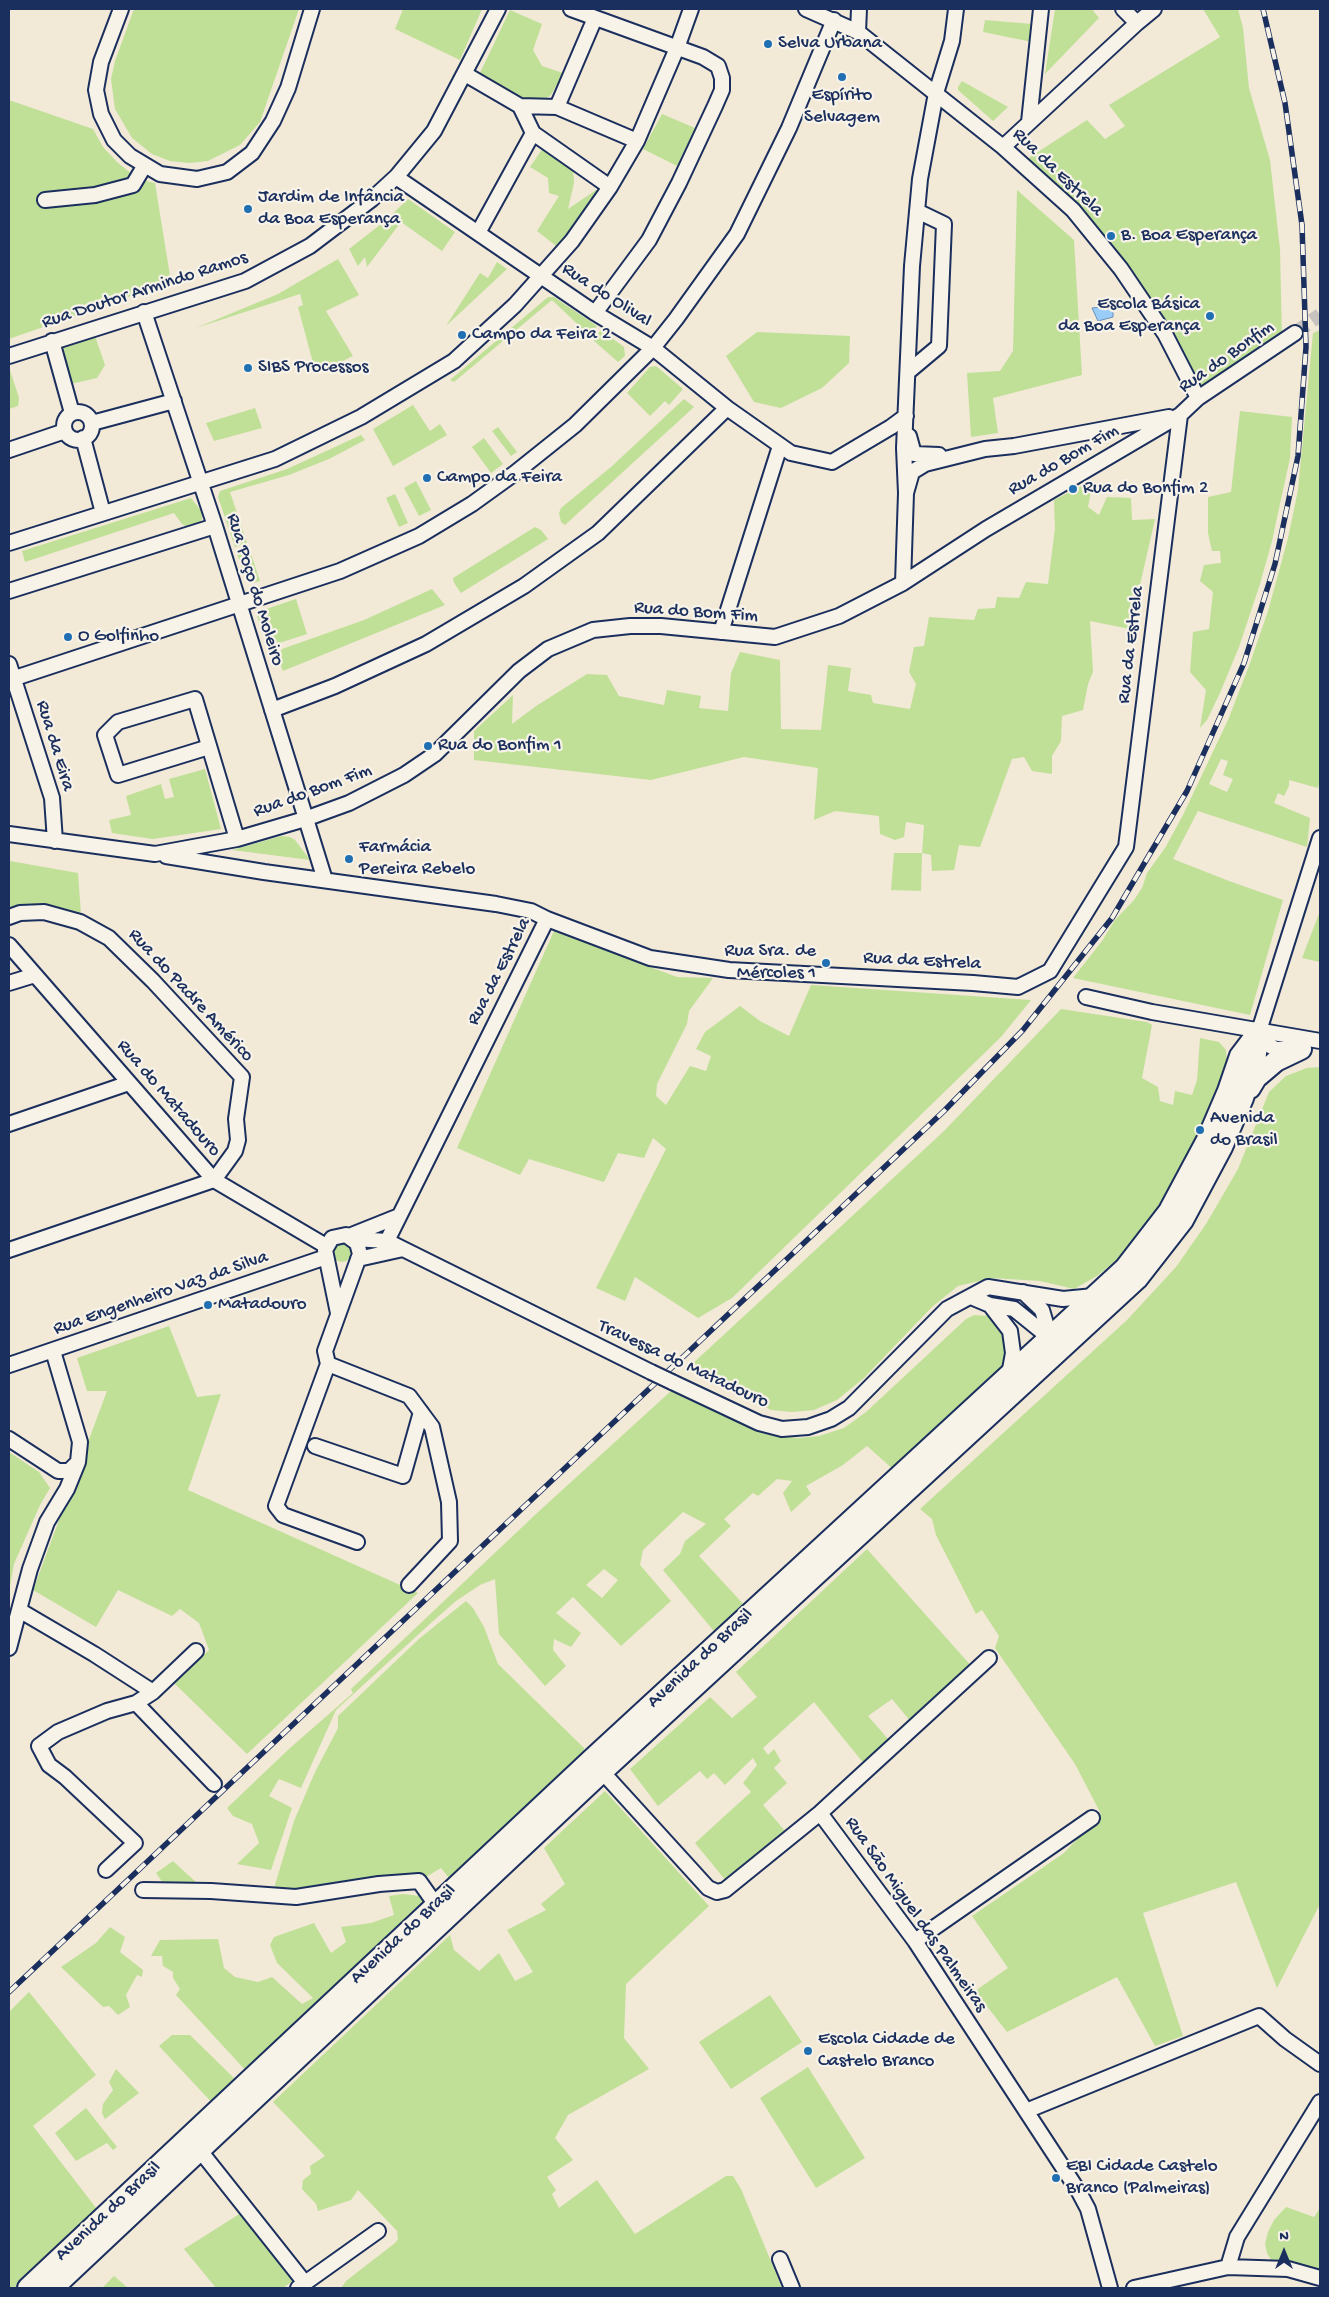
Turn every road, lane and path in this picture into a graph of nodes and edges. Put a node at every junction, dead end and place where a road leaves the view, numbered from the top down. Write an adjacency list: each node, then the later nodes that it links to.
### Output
1 (121, 9): 25 (street)
2 (312, 9): 25 (street)
3 (498, 9): 17 (street, Rua Doutor Armindo Ramos)
4 (571, 9): 12 (street)
5 (691, 9): 16 (street)
6 (806, 9): 13 (street, Rua da Estrela)
7 (859, 9): 15 (street)
8 (956, 9): 18 (street)
9 (1041, 9): 21 (street)
10 (1123, 9): 14 (street)
11 (1154, 9): 14 (street)
12 (595, 18): 16 (street); 20 (street)
13 (834, 20): 15 (street, Rua da Estrela); 36 (street)
14 (1137, 23): 21 (street)
15 (858, 32): 18 (street, Rua da Estrela)
16 (677, 48): 23 (street); 33 (street)
17 (465, 74): 19 (street); 26 (street, Rua Doutor Armindo Ramos)
18 (936, 93): 24 (street, Rua da Estrela); 29 (street)
19 (520, 106): 20 (street); 22 (street)
20 (557, 107): 23 (street)
21 (1029, 122): 24 (street)
22 (533, 133): 27 (street); 30 (street)
23 (637, 141): 27 (street)
24 (1003, 146): 39 (street, Rua da Estrela)
25 (145, 165): 28 (street)
26 (396, 177): 30 (street, Rua do Olival); 32 (street, Rua Doutor Armindo Ramos)
27 (610, 187): 31 (street)
28 (45, 200)
29 (918, 211): 38 (street); 38 (street)
30 (478, 233): 31 (street, Rua do Olival)
31 (540, 275): 33 (street, Rua do Olival); 51 (street)
32 (144, 312): 35 (street, Rua Doutor Armindo Ramos); 40 (street, Rua Poço do Moleiro)
33 (595, 313): 36 (street, Rua do Olival)
34 (1296, 333): 39 (street, Rua do Bonfim)
35 (52, 341): 37 (street, Rua Doutor Armindo Ramos); 42 (street)
36 (652, 348): 41 (street, Rua do Olival); 58 (street)
37 (9, 356)
38 (908, 372): 44 (street)
39 (1198, 398): 43 (street, Rua do Bonfim)
40 (174, 401): 45 (street); 51 (street, Rua Poço do Moleiro)
41 (727, 408): 49 (street, Rua do Olival); 62 (street)
42 (72, 413): 45 (street); 46 (street)
43 (1180, 415): 50 (street); 56 (street, Rua do Bom Fim); 72 (street, Rua da Estrela)
44 (906, 416): 49 (street); 50 (street); 52 (street)
45 (92, 423): 47 (street)
46 (65, 430): 47 (street); 48 (street)
47 (83, 438): 53 (street)
48 (9, 450)
49 (786, 450): 59 (street)
50 (962, 454): 52 (street)
51 (201, 482): 53 (street); 54 (street, Rua Poço do Moleiro)
52 (906, 493): 56 (street)
53 (103, 512): 55 (street)
54 (215, 526): 57 (street); 58 (street, Rua Poço do Moleiro)
55 (9, 543)
56 (903, 583): 59 (street, Rua do Bom Fim)
57 (9, 591)
58 (239, 605): 61 (street); 62 (street, Rua Poço do Moleiro)
59 (722, 632): 64 (street, Rua do Bom Fim)
60 (9, 664): 61 (street, Rua da Eira)
61 (11, 679): 68 (street, Rua da Eira)
62 (272, 710): 64 (street, Rua Poço do Moleiro)
63 (209, 747): 63 (street); 67 (street)
64 (305, 819): 67 (street, Rua do Bom Fim); 70 (street, Rua Poço do Moleiro)
65 (9, 834): 68 (street, Rua do Bom Fim)
66 (1320, 838): 77 (street)
67 (237, 839): 69 (street, Rua do Bom Fim)
68 (55, 841): 69 (street, Rua do Bom Fim)
69 (155, 854): 70 (street)
70 (325, 880): 72 (street)
71 (9, 917): 83 (street, Rua do Padre Américo)
72 (547, 919): 84 (street, Rua da Estrela)
73 (9, 945): 74 (street, Rua do Matadouro)
74 (35, 974): 75 (street); 80 (street, Rua do Matadouro)
75 (9, 983)
76 (1086, 997): 77 (street)
77 (1259, 1031): 78 (street); 79 (street); 81 (main road, Avenida do Brasil); 92 (main road, Avenida do Brasil)
78 (1320, 1041)
79 (1311, 1048): 81 (main road, Avenida do Brasil)
80 (129, 1083): 82 (street); 83 (street, Rua do Matadouro)
81 (1243, 1098): 96 (main road, Avenida do Brasil)
82 (9, 1124)
83 (214, 1180): 88 (street); 89 (street, Rua do Matadouro)
84 (399, 1216): 85 (street); 86 (street, Rua da Estrela)
85 (352, 1237): 86 (street, Travessa do Matadouro); 89 (street); 90 (street)
86 (387, 1241): 87 (street, Travessa do Matadouro)
87 (403, 1249): 90 (street); 93 (street, Travessa do Matadouro, bridge)
88 (9, 1250)
89 (327, 1255): 90 (street); 95 (street); 97 (street, Rua Engenheiro Vaz da Silva)
90 (357, 1261): 95 (street)
91 (1023, 1292): 92 (street, Travessa do Matadouro); 93 (street, Travessa do Matadouro); 96 (street)
92 (1094, 1296): 96 (main road, Avenida do Brasil)
93 (971, 1297): 94 (street)
94 (990, 1305): 96 (street); 100 (street)
95 (338, 1313): 98 (street)
96 (1056, 1343): 100 (main road, Avenida do Brasil); 113 (main road, Avenida do Brasil)
97 (53, 1351): 99 (street, Rua Engenheiro Vaz da Silva); 104 (street)
98 (328, 1364): 101 (street); 105 (street)
99 (9, 1365)
100 (1009, 1375): 113 (main road, Avenida do Brasil)
101 (421, 1412): 103 (street); 106 (street)
102 (9, 1439): 104 (street)
103 (315, 1446)
104 (78, 1462): 107 (street)
105 (357, 1542)
106 (409, 1585)
107 (19, 1610): 108 (street); 111 (street)
108 (9, 1648)
109 (196, 1651): 111 (street)
110 (989, 1658): 115 (street)
111 (153, 1692): 112 (street)
112 (136, 1703): 114 (street); 117 (street)
113 (597, 1765): 115 (street, Rua São Miguel das Palmeiras); 119 (main road, Avenida do Brasil); 124 (main road, Avenida do Brasil)
114 (214, 1784)
115 (820, 1813): 120 (street, Rua São Miguel das Palmeiras)
116 (1092, 1818): 120 (street)
117 (106, 1870)
118 (143, 1890): 119 (street)
119 (436, 1905): 124 (main road, Avenida do Brasil)
120 (916, 1941): 123 (street, Rua São Miguel das Palmeiras)
121 (1320, 2064): 123 (street)
122 (1320, 2102): 127 (street)
123 (1026, 2111): 133 (street, Rua São Miguel das Palmeiras)
124 (195, 2144): 129 (street); 130 (main road, Avenida do Brasil); 131 (main road, Avenida do Brasil)
125 (378, 2231): 129 (street)
126 (780, 2259): 132 (street)
127 (1228, 2267): 128 (street); 134 (street)
128 (1320, 2278)
129 (301, 2286)
130 (28, 2288)
131 (52, 2288)
132 (792, 2288)
133 (1110, 2288)
134 (1134, 2288)

